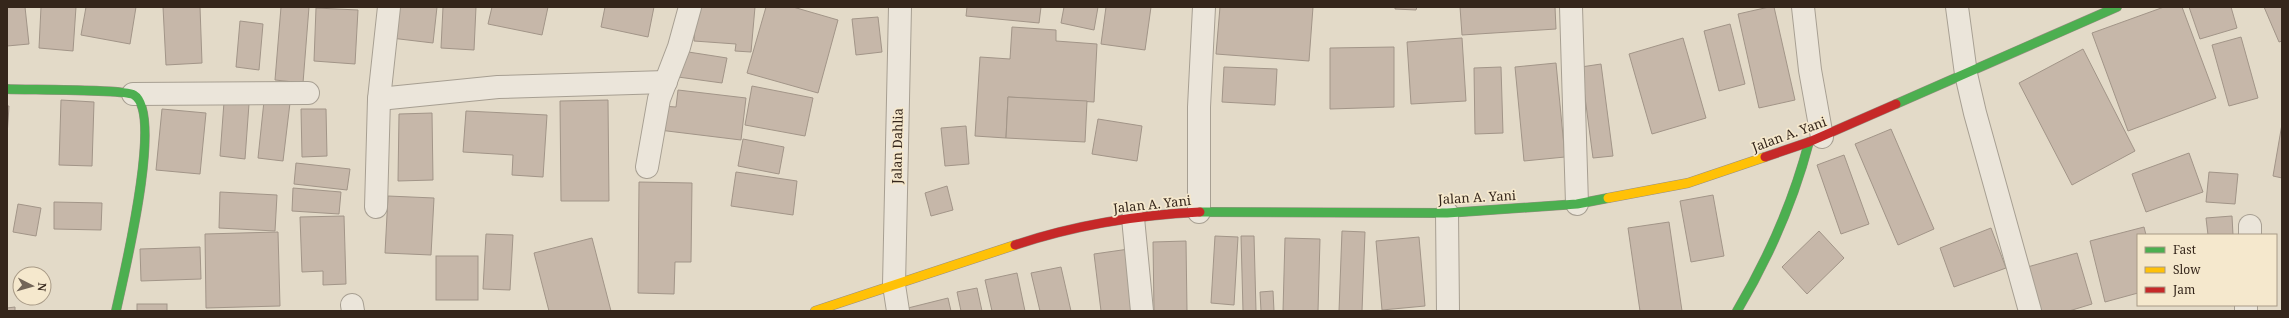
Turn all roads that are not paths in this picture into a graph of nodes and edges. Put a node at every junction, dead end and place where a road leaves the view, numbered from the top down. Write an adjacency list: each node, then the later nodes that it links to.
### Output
1 (389, 7): 14 (street)
2 (690, 7): 10 (street)
3 (900, 7): 22 (street, Jalan Dahlia)
4 (1204, 7): 19 (street)
5 (1571, 7): 17 (street)
6 (1803, 7): 15 (street)
7 (1957, 7): 9 (street)
8 (2117, 7): 9 (main road, Jalan A. Yani)
9 (1966, 74): 15 (main road, Jalan A. Yani); 29 (street)
10 (666, 82): 14 (street); 16 (street)
11 (7, 89): 13 (main road)
12 (308, 93): 13 (street)
13 (133, 94): 23 (main road)
14 (379, 99): 18 (street)
15 (1816, 140): 17 (main road, Jalan A. Yani); 28 (main road)
16 (647, 167)
17 (1577, 204): 20 (main road, Jalan A. Yani)
18 (376, 207)
19 (1199, 212): 20 (main road, Jalan A. Yani); 21 (main road, Jalan A. Yani)
20 (1447, 213): 27 (street)
21 (1133, 218): 22 (main road, Jalan A. Yani); 26 (street)
22 (894, 285): 24 (main road, Jalan A. Yani); 25 (street, Jalan Dahlia)
23 (116, 311)
24 (815, 311)
25 (898, 311)
26 (1142, 311)
27 (1448, 311)
28 (1737, 311)
29 (2030, 311)

